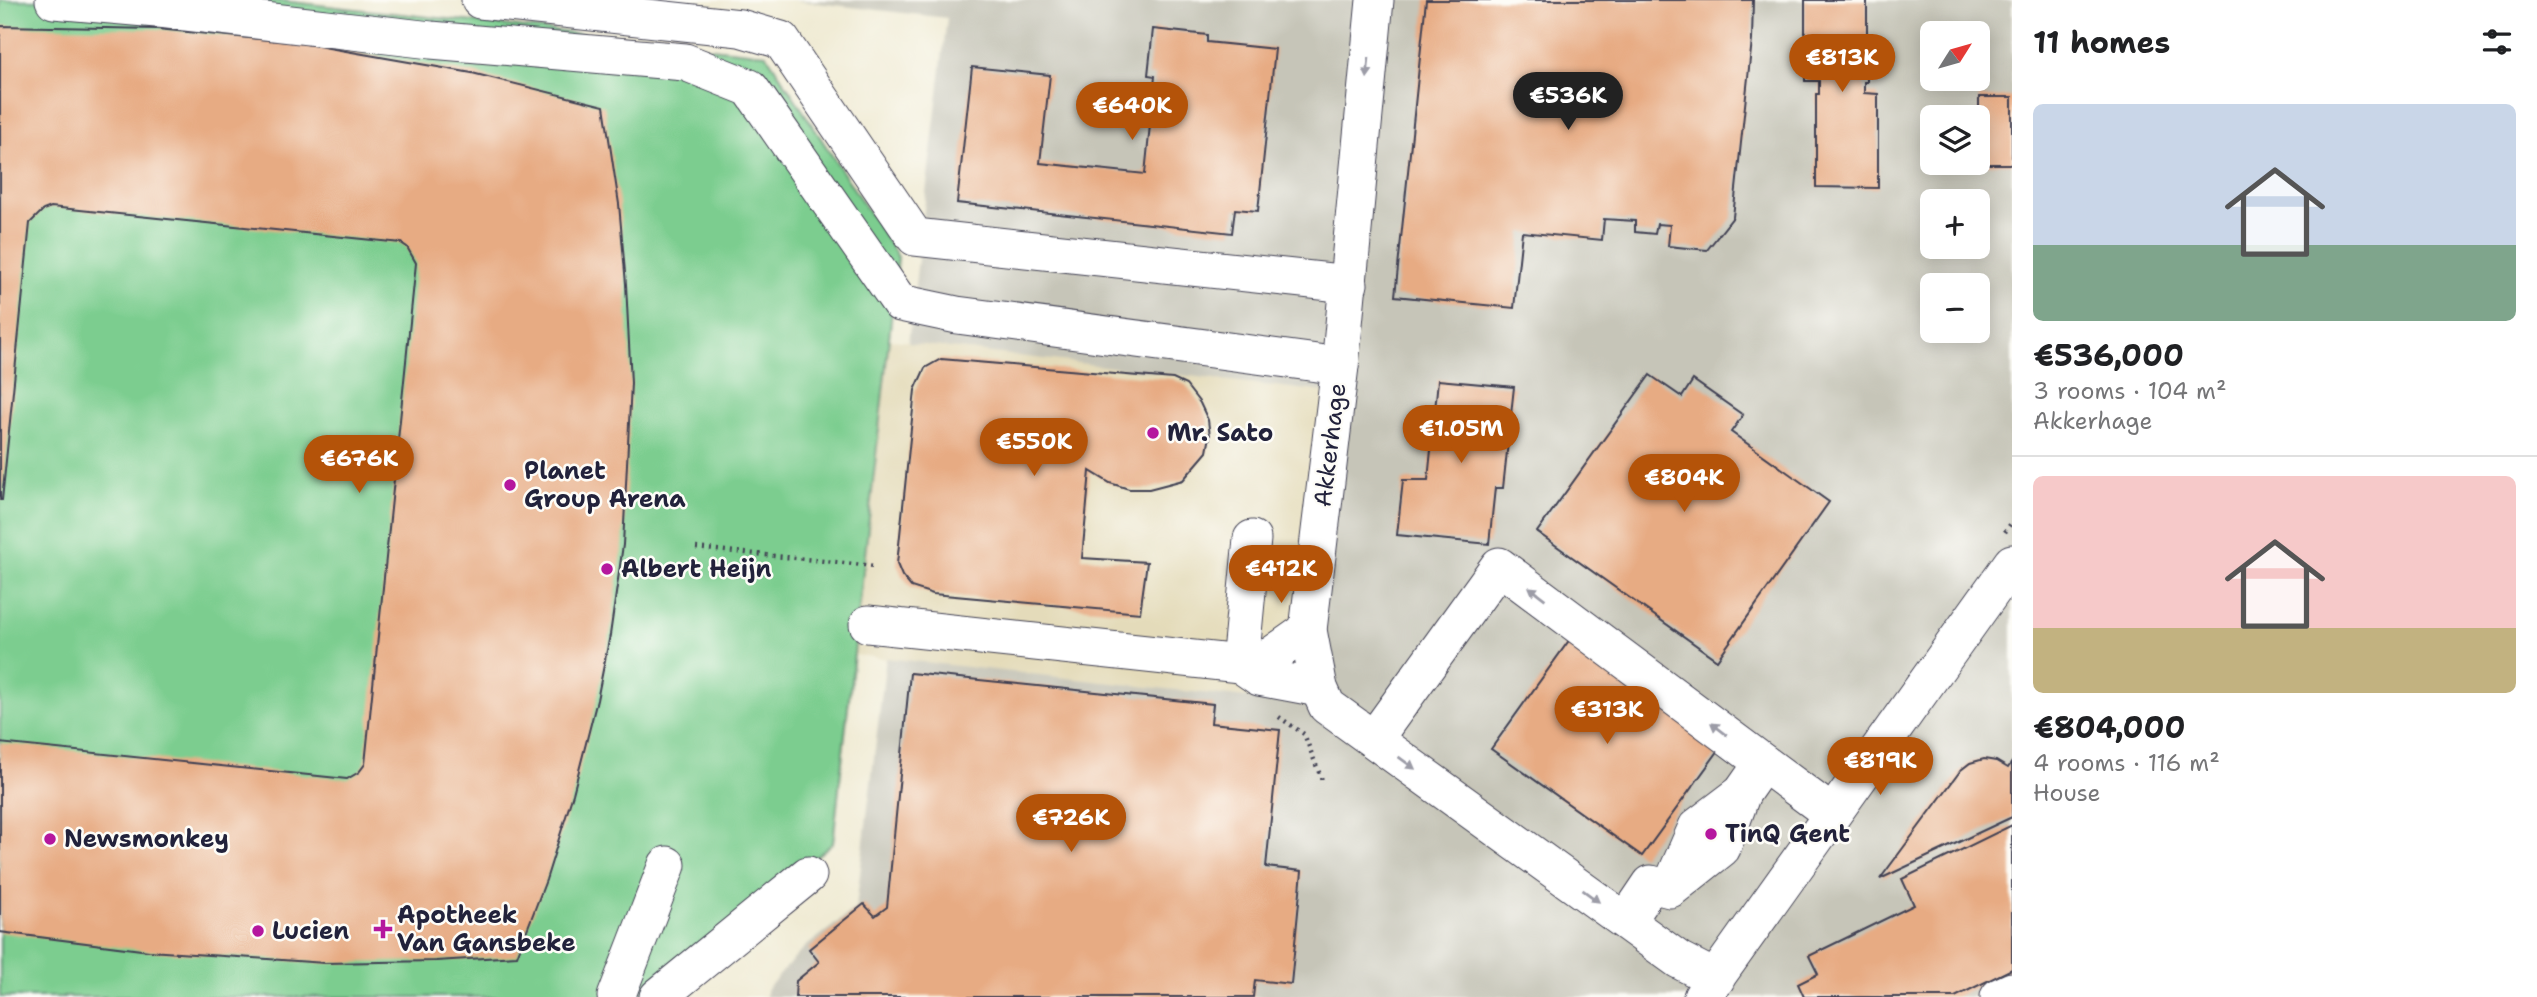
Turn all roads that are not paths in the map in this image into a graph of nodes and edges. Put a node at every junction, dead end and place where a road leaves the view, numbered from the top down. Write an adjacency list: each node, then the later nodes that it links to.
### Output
1 (54, 0): 5 (street)
2 (480, 0): 4 (street)
3 (1375, 0): 4 (street, Akkerhage, one-way to 4)
4 (1349, 285): 5 (street, Akkerhage)
5 (1340, 366): 9 (street, Akkerhage)
6 (1252, 539): 10 (street)
7 (2012, 563): 14 (street)
8 (868, 624): 10 (street)
9 (1308, 630): 10 (street); 11 (street, Akkerhage)
10 (1240, 664): 11 (street)
11 (1319, 688): 12 (street, Akkerhage)
12 (1374, 739): 13 (street, one-way to 12); 17 (street, Akkerhage, one-way to 17)
13 (1763, 762): 14 (street); 17 (street)
14 (1832, 814): 18 (street)
15 (667, 865): 20 (street)
16 (808, 875): 21 (street)
17 (1626, 921): 18 (street, Akkerhage)
18 (1709, 988)
19 (2012, 991): 22 (street)
20 (616, 997)
21 (658, 997)
22 (1999, 997)

